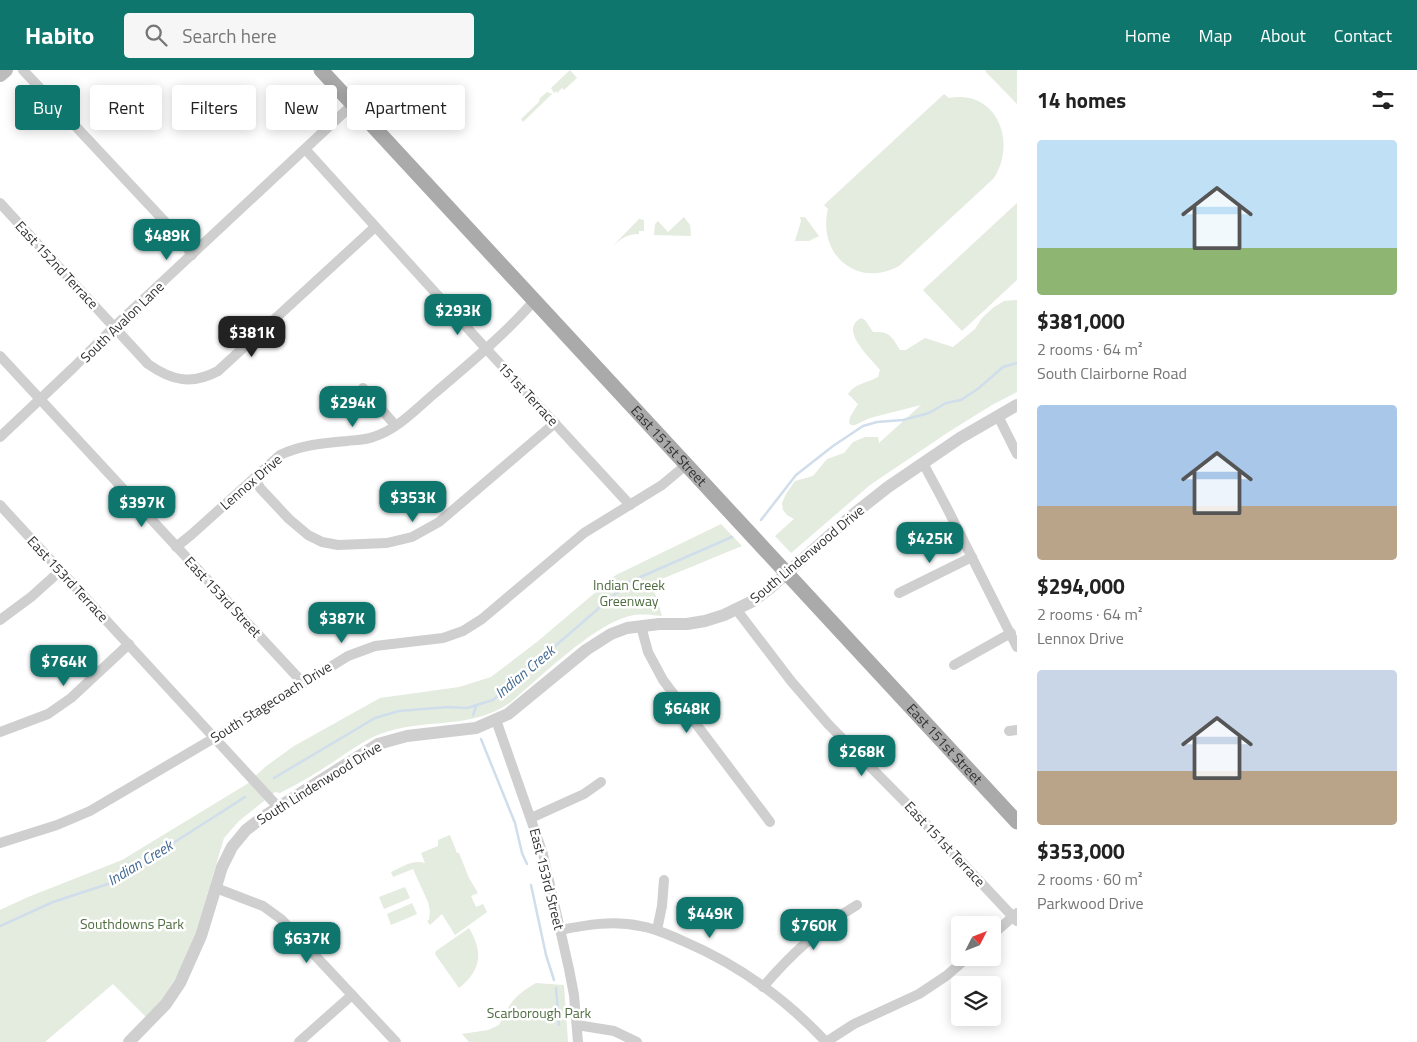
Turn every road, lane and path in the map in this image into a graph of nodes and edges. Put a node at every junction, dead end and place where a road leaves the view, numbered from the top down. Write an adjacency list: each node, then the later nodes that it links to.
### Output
1 (6, 70): 4 (main road)
2 (23, 70): 11 (street)
3 (321, 70): 5 (main road, East 151st Street)
4 (0, 76)
5 (347, 98)
6 (347, 110): 8 (street, South Avalon Lane)
7 (377, 130): 12 (main road, East 151st Street)
8 (306, 150): 10 (street, 151st Terrace); 11 (street, South Avalon Lane)
9 (0, 203): 13 (street, East 152nd Terrace)
10 (375, 227): 13 (street, East 152nd Terrace); 14 (street, 151st Terrace)
11 (192, 254): 13 (street, South Avalon Lane)
12 (534, 301): 14 (street, Lennox Drive); 25 (main road, East 151st Street)
13 (114, 327): 17 (street, South Avalon Lane)
14 (486, 348): 20 (street, 151st Terrace); 21 (street, Lennox Drive)
15 (0, 356): 17 (street, East 153rd Street)
16 (363, 388): 21 (street)
17 (40, 399): 22 (street, South Avalon Lane); 29 (street, East 153rd Street)
18 (1017, 405): 19 (street, South Lindenwood Drive)
19 (998, 416): 23 (street); 24 (street, South Lindenwood Drive)
20 (555, 423): 26 (street); 27 (street, 151st Terrace)
21 (395, 425): 26 (street, Lennox Drive)
22 (0, 436)
23 (1017, 454)
24 (923, 463): 30 (street); 32 (street, South Lindenwood Drive)
25 (686, 465): 27 (street, South Stagecoach Drive); 32 (main road, East 151st Street)
26 (255, 477): 29 (street, Lennox Drive)
27 (630, 504): 41 (street, South Stagecoach Drive)
28 (0, 505): 31 (street, East 153rd Terrace)
29 (176, 547): 41 (street, East 153rd Street)
30 (972, 557): 33 (street); 37 (street)
31 (60, 571): 35 (street); 38 (street, East 153rd Terrace)
32 (786, 574): 34 (street, South Lindenwood Drive); 49 (main road, East 151st Street)
33 (899, 593)
34 (736, 609): 36 (street, South Lindenwood Drive); 54 (street, East 151st Terrace)
35 (0, 620)
36 (641, 626): 42 (street, South Lindenwood Drive); 48 (street)
37 (1010, 633): 39 (street); 40 (street)
38 (129, 644): 43 (street); 44 (street, East 153rd Terrace)
39 (1017, 647)
40 (954, 665)
41 (303, 683): 44 (street, South Stagecoach Drive)
42 (496, 720): 46 (street, South Lindenwood Drive); 47 (street, East 153rd Street)
43 (0, 732)
44 (215, 737): 46 (street, East 153rd Terrace); 50 (street, South Stagecoach Drive)
45 (601, 782): 47 (street)
46 (278, 807): 52 (street, South Lindenwood Drive)
47 (532, 818): 56 (street, East 153rd Street)
48 (770, 822)
49 (1017, 822)
50 (0, 843)
51 (664, 880): 57 (street)
52 (216, 888): 60 (street); 62 (street, South Lindenwood Drive)
53 (857, 905): 59 (street)
54 (1016, 917): 55 (street)
55 (1001, 928)
56 (560, 930): 57 (street); 61 (street, East 153rd Street)
57 (657, 930): 59 (street)
58 (958, 966): 67 (street)
59 (763, 987): 67 (street)
60 (352, 995): 63 (street); 64 (street)
61 (577, 1025): 65 (street, East 153rd Street); 66 (street)
62 (129, 1042)
63 (299, 1042)
64 (396, 1042)
65 (578, 1042)
66 (637, 1042)
67 (826, 1042)

